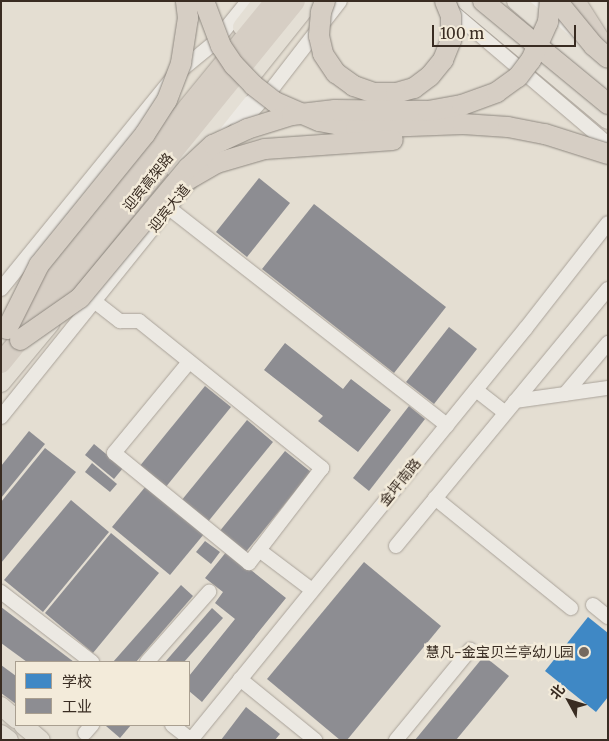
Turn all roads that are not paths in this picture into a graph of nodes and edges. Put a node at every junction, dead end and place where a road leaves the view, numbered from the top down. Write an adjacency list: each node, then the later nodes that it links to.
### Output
1 (173, 1): 32 (highway, bridge)
2 (186, 1): 32 (highway, bridge)
3 (204, 1): 33 (highway, bridge)
4 (248, 1): 38 (street)
5 (262, 1): 40 (main road)
6 (275, 1): 40 (highway, 迎宾高架路, bridge)
7 (295, 1): 40 (highway, 迎宾高架路, bridge)
8 (311, 1): 31 (main road, 迎宾大道)
9 (325, 1): 12 (highway, bridge)
10 (340, 1): 27 (street, 迎宾大道)
11 (441, 1): 34 (street)
12 (445, 1)
13 (466, 1): 30 (main road)
14 (483, 1): 29 (highway, bridge)
15 (502, 1): 28 (highway)
16 (516, 1): 22 (main road)
17 (533, 1): 22 (street)
18 (550, 1): 35 (highway, bridge)
19 (557, 1): 24 (highway, bridge)
20 (564, 1): 22 (street)
21 (574, 1): 23 (highway)
22 (565, 37): 25 (street); 26 (main road)
23 (608, 52)
24 (608, 58)
25 (608, 66)
26 (608, 81)
27 (275, 85): 31 (street); 35 (street, 迎宾大道)
28 (608, 89)
29 (608, 104)
30 (608, 120)
31 (206, 133): 44 (main road, 迎宾大道)
32 (145, 134): 40 (highway, bridge)
33 (580, 144): 34 (highway, bridge); 35 (highway, bridge)
34 (606, 145)
35 (165, 205): 39 (street, 迎宾大道); 40 (highway, bridge); 51 (street)
36 (608, 223): 46 (street, 金坪南路)
37 (608, 288): 48 (street)
38 (1, 289)
39 (94, 301): 42 (street); 50 (street, 迎宾大道)
40 (7, 331): 43 (highway, 迎宾高架路)
41 (608, 343): 47 (street)
42 (189, 362): 54 (street); 54 (street)
43 (1, 363)
44 (1, 383)
45 (608, 388): 47 (street)
46 (476, 390): 49 (street); 51 (street, 金坪南路)
47 (565, 394): 48 (street)
48 (515, 401): 49 (street)
49 (505, 414): 52 (street)
50 (1, 417)
51 (448, 424): 55 (street, 金坪南路)
52 (435, 498): 53 (street); 59 (street)
53 (396, 546)
54 (259, 550): 55 (street)
55 (312, 590): 64 (street, 金坪南路)
56 (1, 592): 62 (street)
57 (209, 592): 63 (street)
58 (593, 605): 60 (street)
59 (571, 608)
60 (608, 617)
61 (470, 650): 75 (street)
62 (91, 661)
63 (148, 661)
64 (240, 679): 70 (street); 73 (street, 金坪南路)
65 (1, 706): 66 (main road)
66 (15, 718)
67 (24, 726): 72 (main road)
68 (173, 726): 73 (street)
69 (1, 734): 71 (main road)
70 (299, 735): 74 (street)
71 (9, 740)
72 (41, 740)
73 (191, 740)
74 (315, 740)
75 (396, 740)

